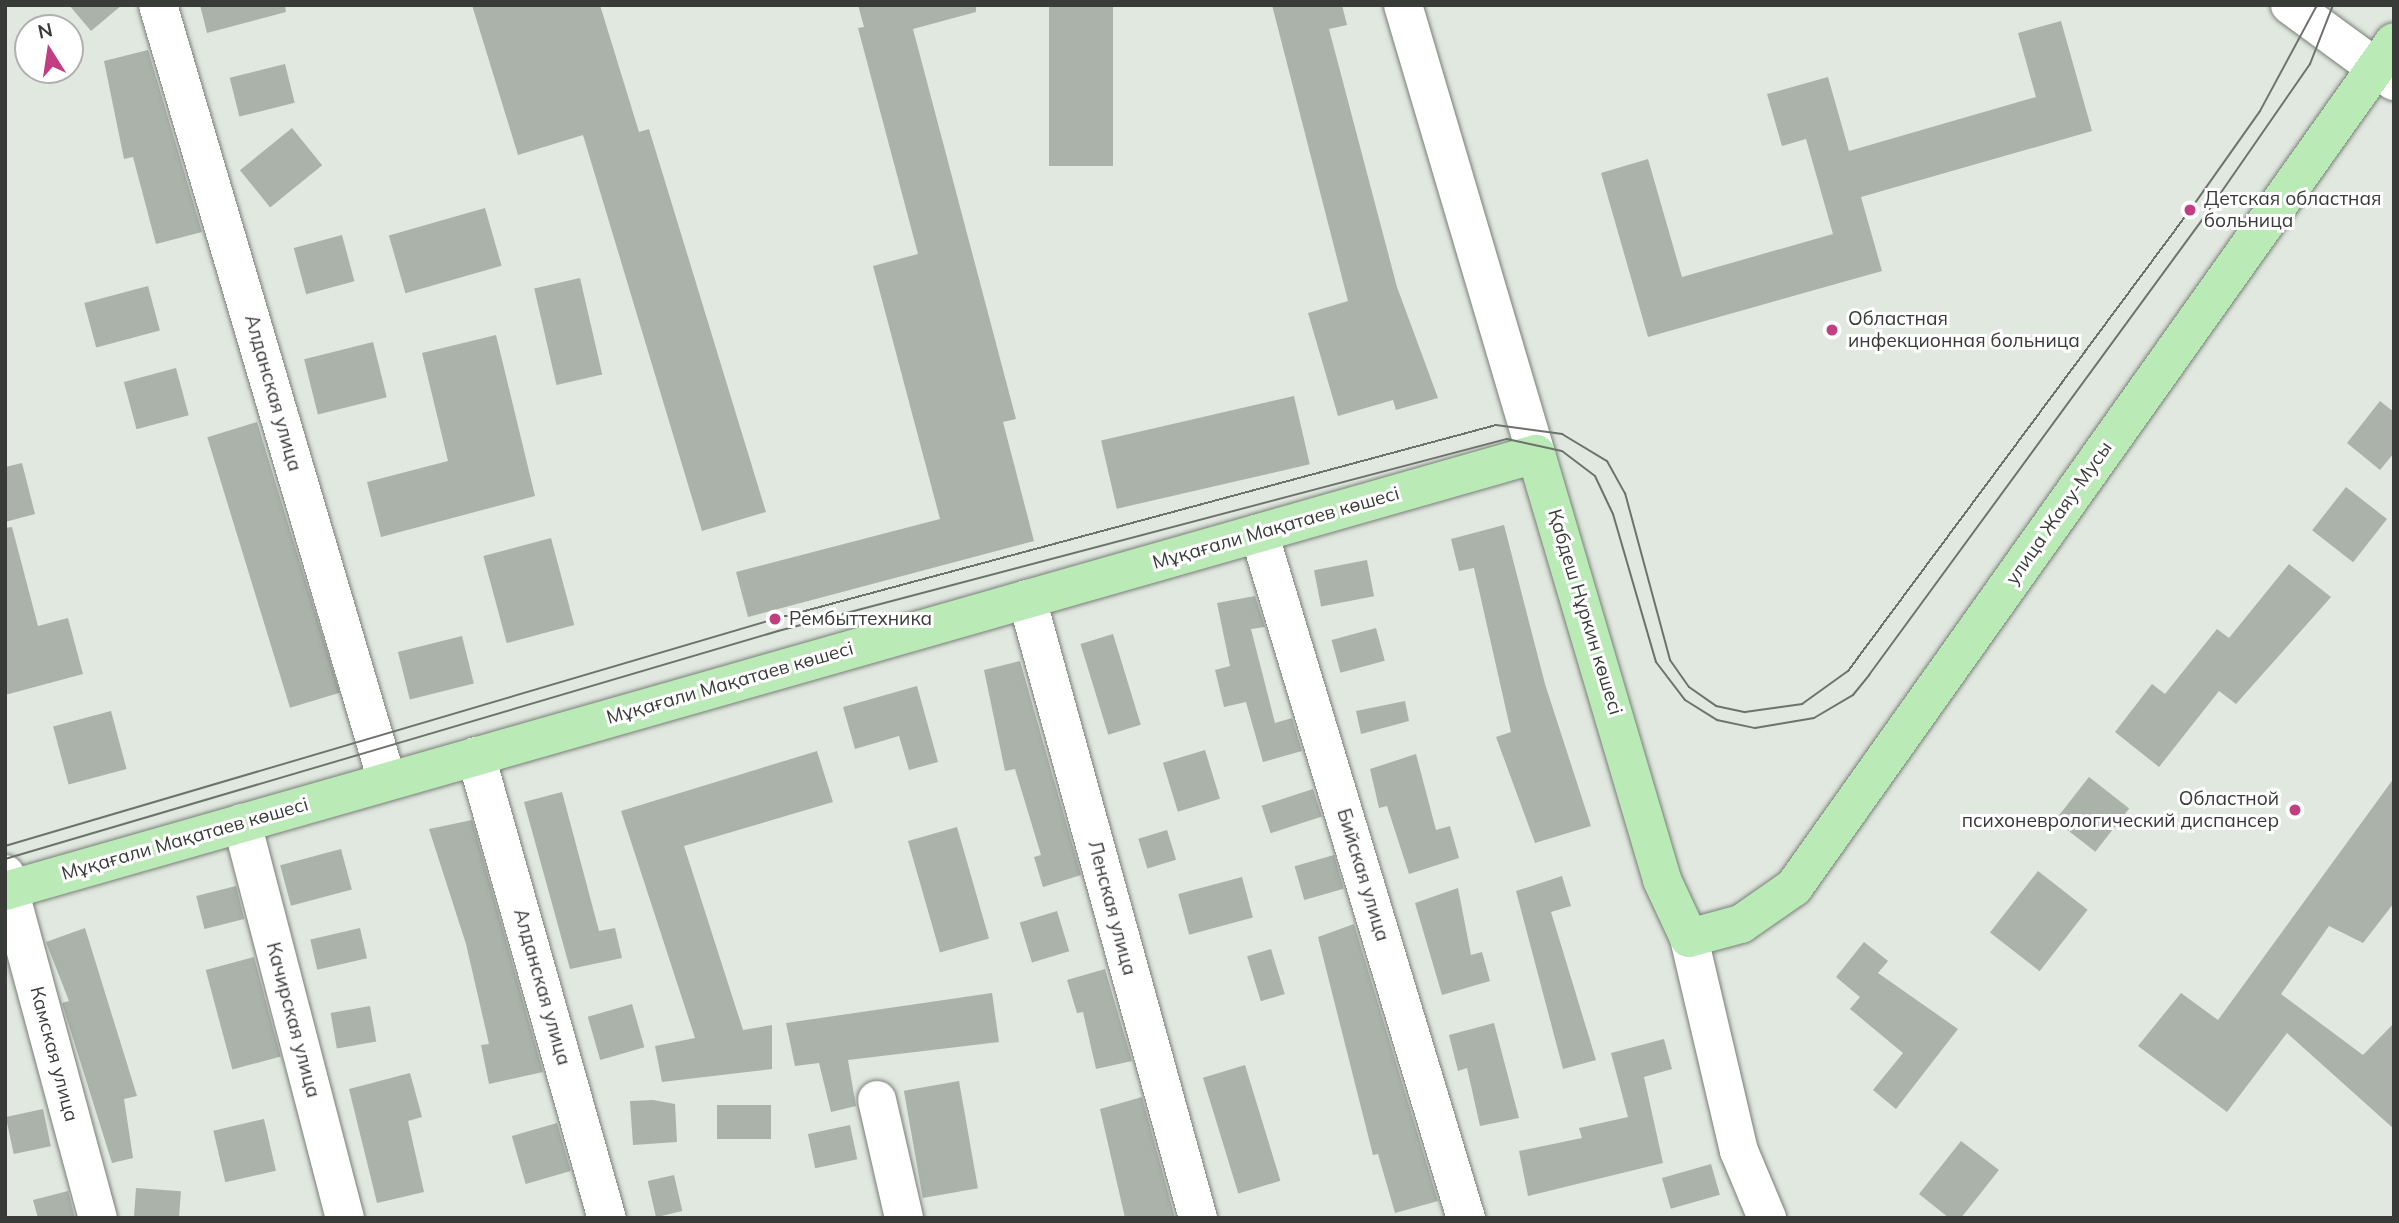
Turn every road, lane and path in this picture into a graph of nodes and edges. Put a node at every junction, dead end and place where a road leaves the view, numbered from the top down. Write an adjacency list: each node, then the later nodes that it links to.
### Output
1 (158, 5): 9 (street, Алданская улица)
2 (1403, 5): 5 (street, Қабдеш Нұркин көшесі)
3 (2290, 5): 4 (street)
4 (2387, 63): 12 (main road, улица Жаяу-Мусы)
5 (1536, 454): 6 (main road, Мұқағали Мақатаев көшесі); 12 (main road, Қабдеш Нұркин көшесі)
6 (1259, 533): 7 (main road, Мұқағали Мақатаев көшесі); 19 (street, Бийская улица)
7 (1027, 599): 8 (main road, Мұқағали Мақатаев көшесі); 18 (street, Ленская улица)
8 (476, 756): 9 (main road, Мұқағали Мақатаев көшесі); 16 (street, Алданская улица)
9 (387, 781): 10 (main road, Мұқағали Мақатаев көшесі)
10 (242, 823): 11 (main road, Мұқағали Мақатаев көшесі); 15 (street, Качирская улица)
11 (7, 885): 14 (street, Камская улица)
12 (1689, 938): 20 (street, Қабдеш Нұркин көшесі)
13 (877, 1100): 17 (street)
14 (98, 1218)
15 (345, 1218)
16 (607, 1218)
17 (904, 1218)
18 (1198, 1218)
19 (1466, 1218)
20 (1767, 1218)

